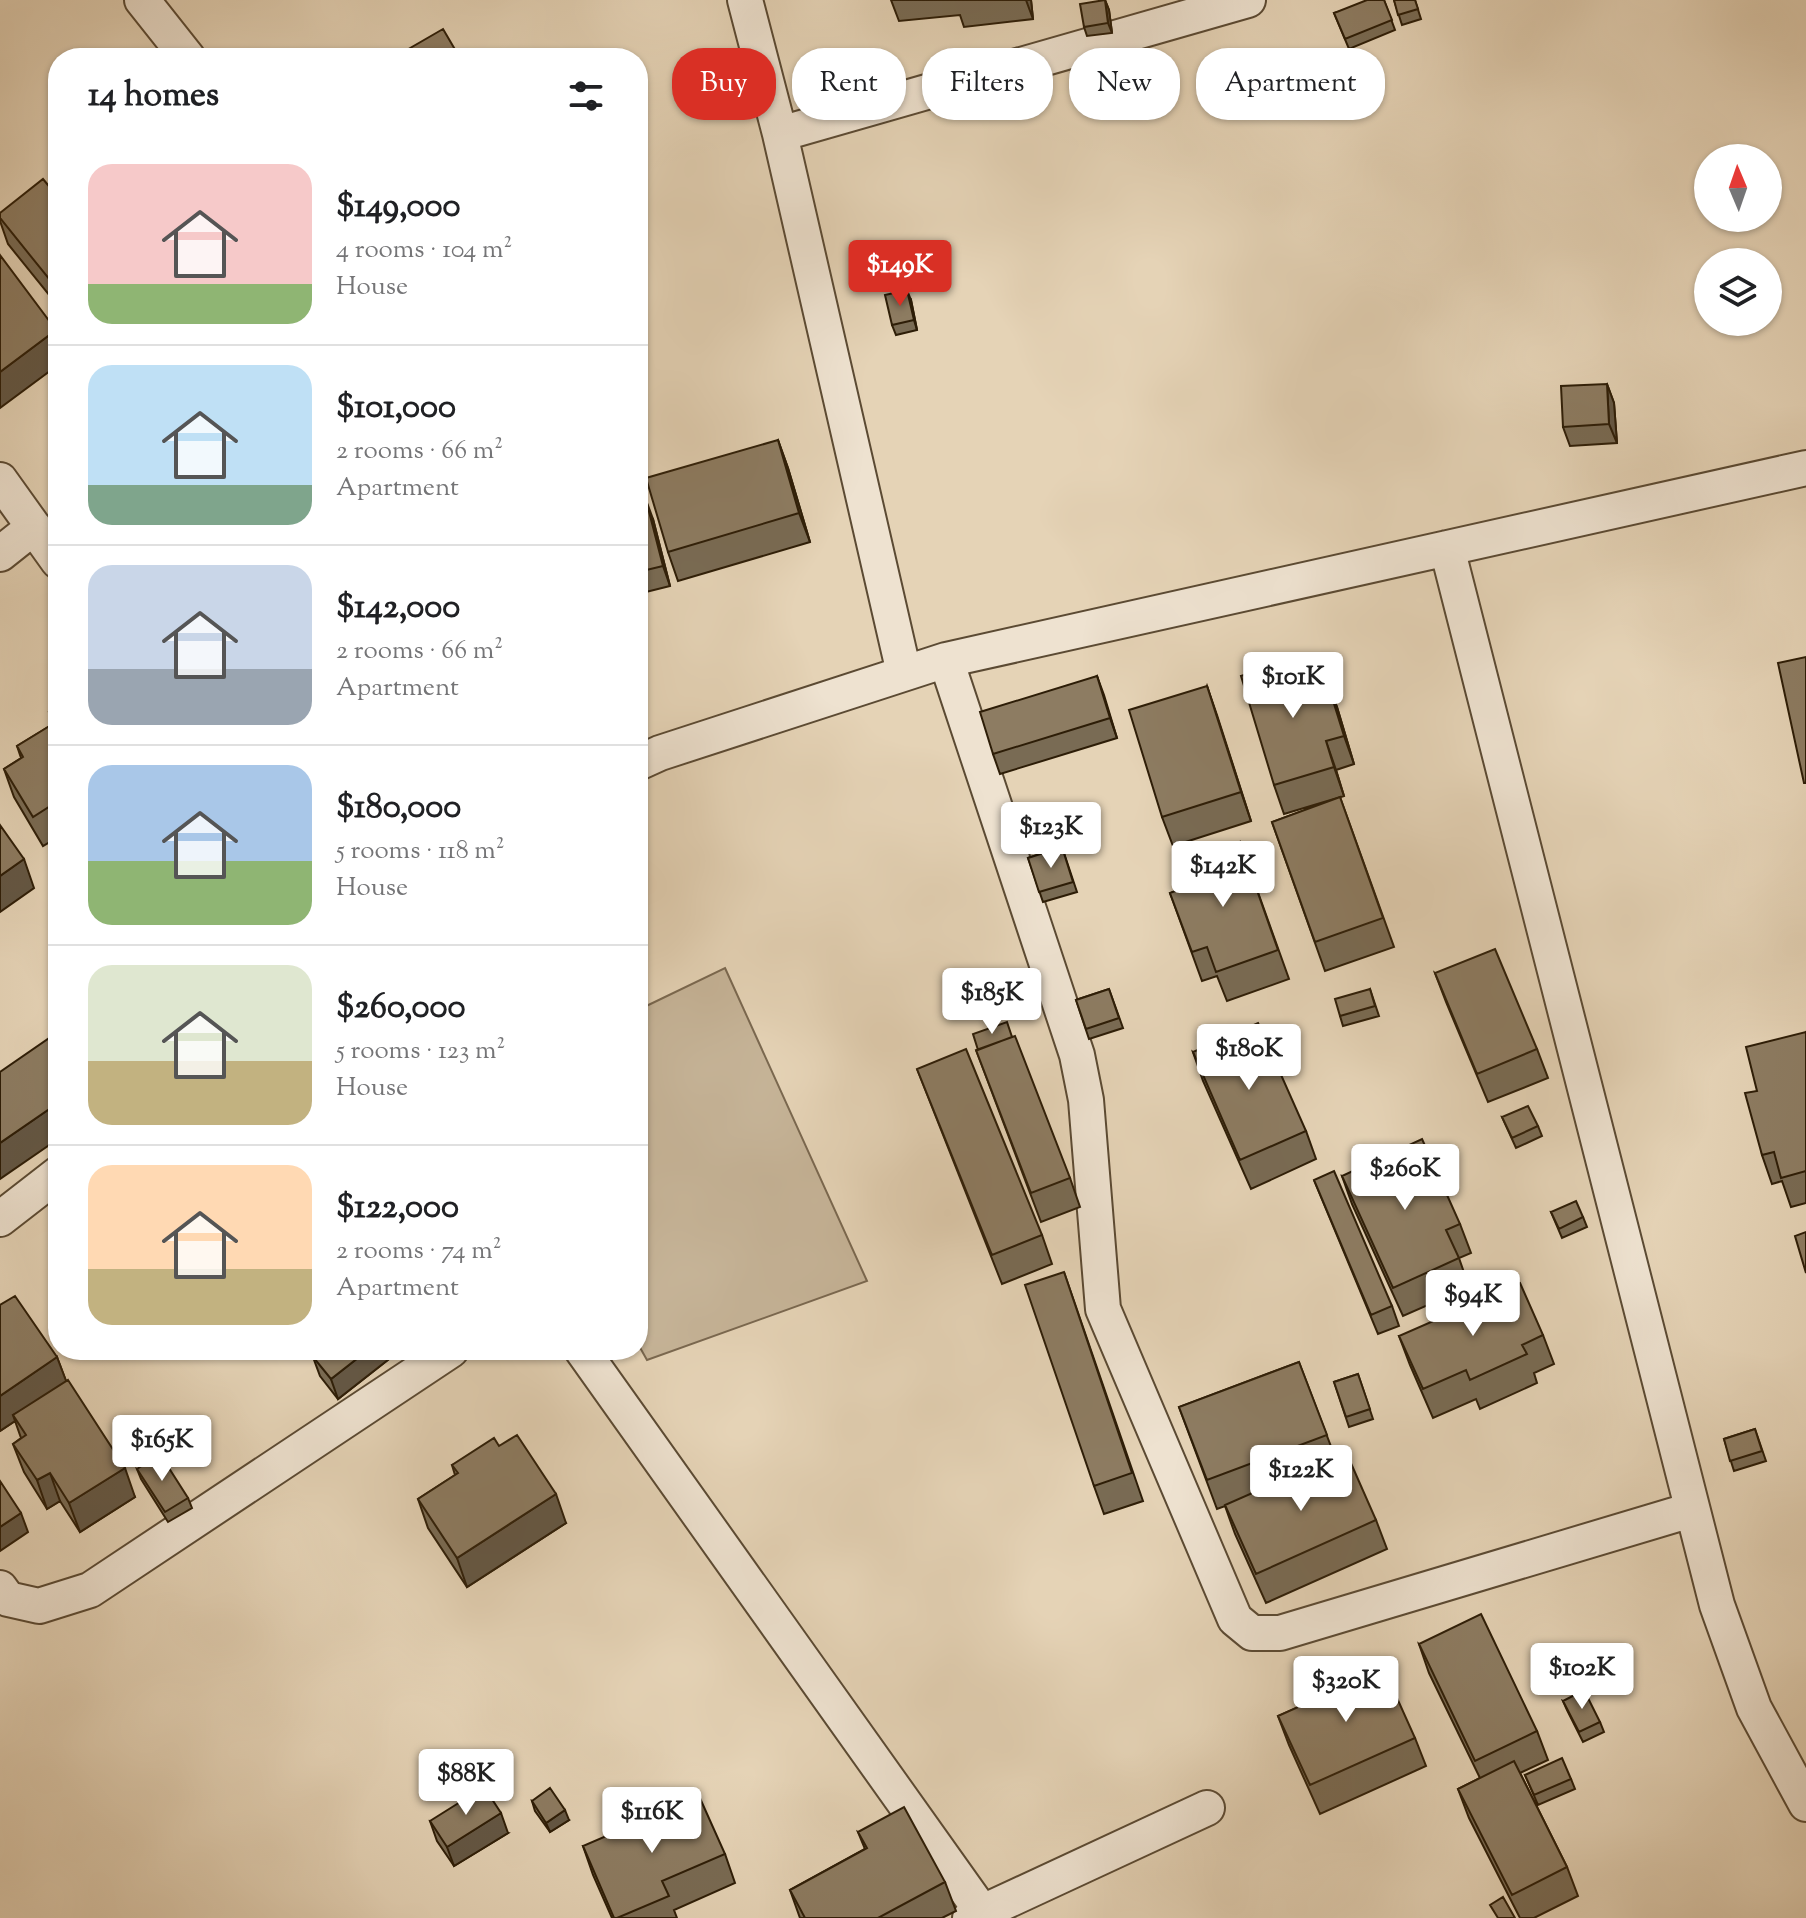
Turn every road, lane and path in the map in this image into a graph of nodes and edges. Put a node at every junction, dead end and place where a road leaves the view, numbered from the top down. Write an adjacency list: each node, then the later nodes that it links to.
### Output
1 (142, 0): 4 (street)
2 (745, 0): 5 (street)
3 (1248, 0): 5 (street)
4 (180, 48)
5 (780, 134): 13 (street)
6 (1806, 468): 10 (street)
7 (0, 480): 8 (street)
8 (34, 527): 9 (street); 11 (street)
9 (48, 547)
10 (1447, 548): 12 (street); 19 (street)
11 (0, 554)
12 (946, 660): 13 (street); 19 (street)
13 (904, 673): 14 (street)
14 (648, 758)
15 (48, 1182): 16 (street)
16 (0, 1219)
17 (436, 1360): 20 (street)
18 (589, 1360): 23 (street)
19 (1691, 1510): 21 (street)
20 (0, 1588)
21 (1806, 1804)
22 (1207, 1808): 23 (street)
23 (976, 1915)

